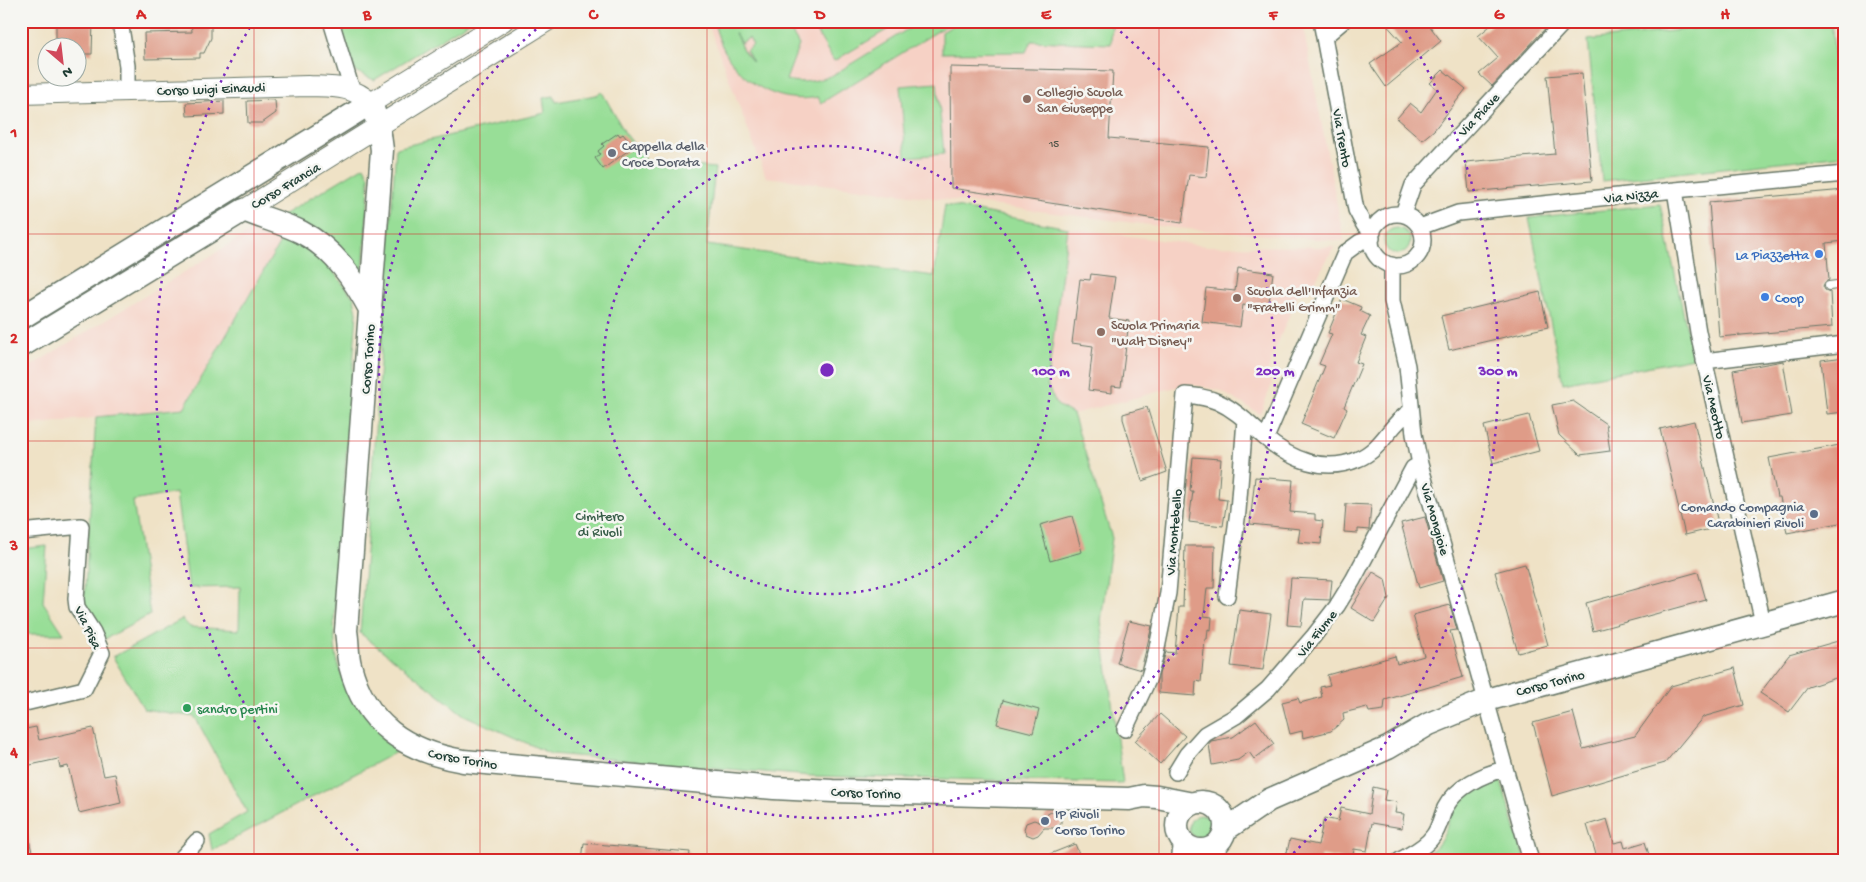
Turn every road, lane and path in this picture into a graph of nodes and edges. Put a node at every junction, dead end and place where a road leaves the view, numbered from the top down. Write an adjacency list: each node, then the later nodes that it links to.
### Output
1 (120, 21): 10 (street)
2 (331, 21): 9 (street)
3 (503, 21): 12 (main road, Corso Francia)
4 (547, 21): 13 (main road, Corso Francia)
5 (1321, 21): 8 (street, Via Trento)
6 (1343, 21): 8 (street)
7 (1565, 21): 17 (street, Via Piave)
8 (1324, 37): 19 (street, Via Trento)
9 (352, 90): 10 (main road, Corso Luigi Einaudi); 12 (main road, Corso Luigi Einaudi)
10 (127, 91): 11 (main road, Corso Luigi Einaudi)
11 (21, 94)
12 (371, 103): 13 (main road); 24 (main road, Corso Francia)
13 (379, 127): 16 (main road, Corso Francia); 23 (main road, Corso Torino)
14 (1845, 174): 15 (street, Via Nizza)
15 (1676, 190): 18 (street, Via Nizza); 27 (street, Via Meotto)
16 (244, 210): 23 (main road); 26 (main road, Corso Francia)
17 (1403, 214): 18 (street); 19 (street)
18 (1420, 227): 20 (street)
19 (1372, 235): 20 (street); 30 (street)
20 (1392, 265): 28 (street, Via Mongioie)
21 (1845, 284): 22 (lane)
22 (1829, 286)
23 (371, 312): 41 (main road, Corso Torino)
24 (21, 318)
25 (1845, 344): 27 (street)
26 (21, 346)
27 (1704, 362): 35 (street, Via Meotto)
28 (1411, 411): 30 (street, Via Montebello); 31 (street, Via Mongioie)
29 (1245, 420): 30 (street, Via Montebello); 33 (street); 38 (street, Via Montebello)
30 (1266, 438)
31 (1420, 464): 36 (street, Via Mongioie); 40 (street, Via Fiume)
32 (21, 532): 37 (street, Via Pisa)
33 (1227, 596)
34 (1845, 601): 35 (main road, Corso Torino)
35 (1763, 623): 36 (main road, Corso Torino)
36 (1487, 700): 39 (street, Via Mongioie); 42 (main road, Corso Torino)
37 (21, 704)
38 (1125, 729)
39 (1505, 769): 50 (street); 51 (street, Via Mongioie)
40 (1176, 772)
41 (1129, 799): 43 (main road, Corso Torino); 47 (main road, Corso Torino)
42 (1269, 800): 44 (main road, Corso Torino); 45 (main road, Corso Torino)
43 (1193, 804): 44 (main road); 47 (main road)
44 (1217, 808): 45 (main road)
45 (1225, 830): 48 (main road)
46 (197, 841): 49 (street)
47 (1180, 843): 48 (main road)
48 (1201, 855)
49 (179, 861)
50 (1399, 861)
51 (1532, 861)

